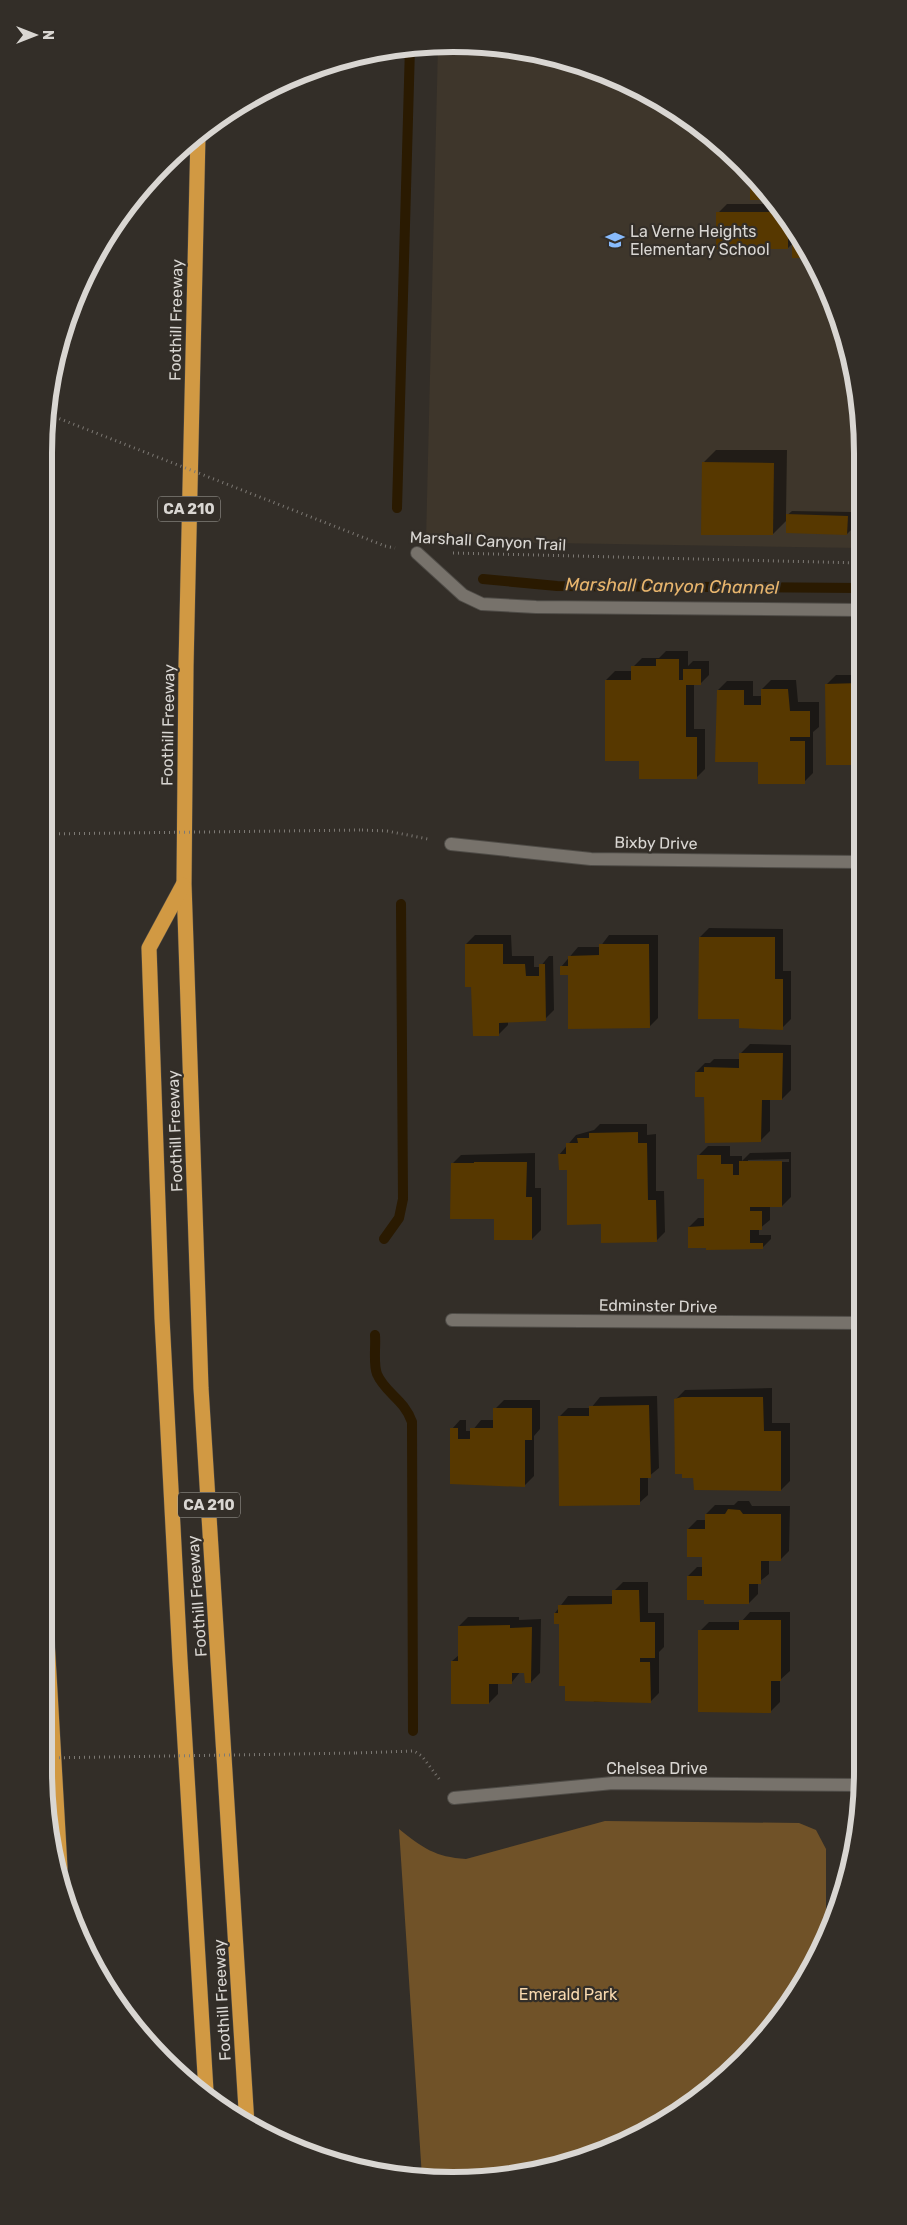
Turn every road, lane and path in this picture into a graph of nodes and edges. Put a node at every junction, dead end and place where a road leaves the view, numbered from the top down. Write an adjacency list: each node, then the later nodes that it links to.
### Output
1 (198, 145): 9 (highway, Foothill Freeway / CA 210)
2 (54, 417): 3 (path, Marshall Canyon Trail, bridge)
3 (417, 552): 4 (path, Marshall Canyon Trail); 5 (street)
4 (854, 563)
5 (854, 610)
6 (52, 834): 7 (path, bridge)
7 (451, 844): 8 (street, Bixby Drive)
8 (854, 862)
9 (184, 884): 17 (highway); 18 (highway, Foothill Freeway / CA 210)
10 (452, 1320): 11 (street, Edminster Drive)
11 (854, 1324)
12 (52, 1727): 16 (highway)
13 (52, 1758): 15 (path, bridge)
14 (854, 1785): 15 (street, Chelsea Drive)
15 (454, 1798)
16 (58, 1839)
17 (206, 2087)
18 (246, 2115)

